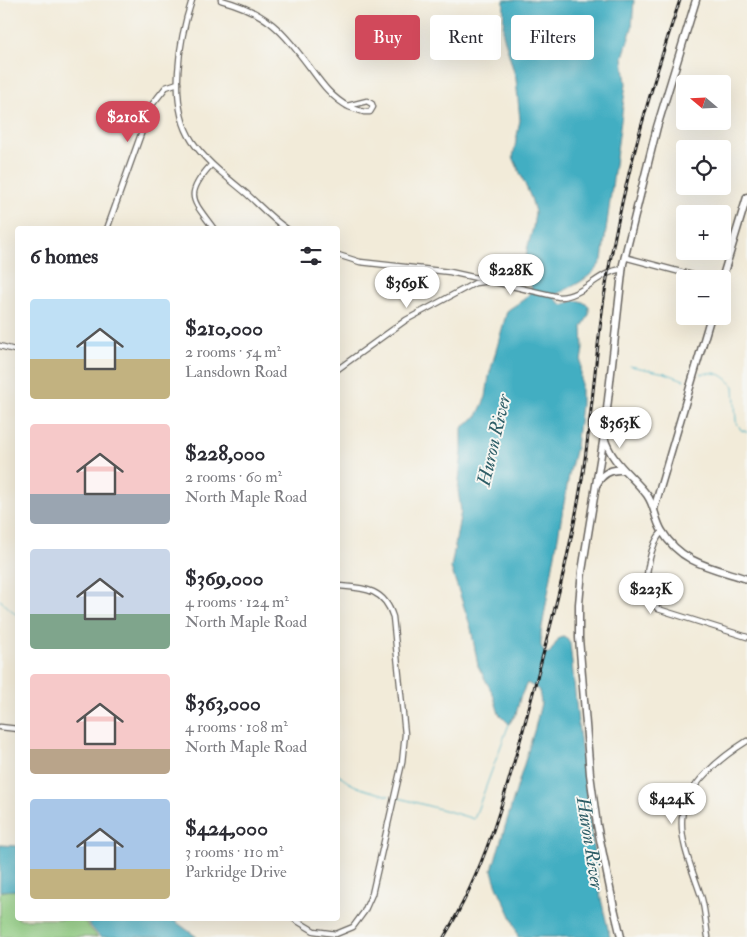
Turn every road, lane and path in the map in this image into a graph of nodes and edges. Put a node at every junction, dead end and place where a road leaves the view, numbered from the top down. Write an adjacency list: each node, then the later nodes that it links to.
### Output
1 (192, 0): 4 (street)
2 (221, 0): 5 (street)
3 (696, 0): 12 (street)
4 (178, 83): 6 (street); 8 (street)
5 (347, 106): 5 (street)
6 (210, 165): 9 (street); 10 (street)
7 (747, 197): 14 (street)
8 (108, 226)
9 (212, 226)
10 (283, 226)
11 (340, 256): 16 (street)
12 (624, 257): 13 (street); 15 (street)
13 (622, 269): 16 (street); 21 (street)
14 (725, 270)
15 (676, 271)
16 (490, 281): 20 (street)
17 (708, 325): 24 (street)
18 (0, 346): 19 (street)
19 (15, 350)
20 (340, 368)
21 (604, 436): 22 (street); 23 (street)
22 (622, 470): 23 (street); 24 (street)
23 (594, 488): 33 (street)
24 (654, 510): 25 (street)
25 (662, 532): 26 (street); 28 (street)
26 (747, 578)
27 (340, 586): 32 (street)
28 (747, 637)
29 (0, 727): 30 (street)
30 (15, 730)
31 (747, 741): 34 (street)
32 (297, 921)
33 (622, 937)
34 (708, 937)

